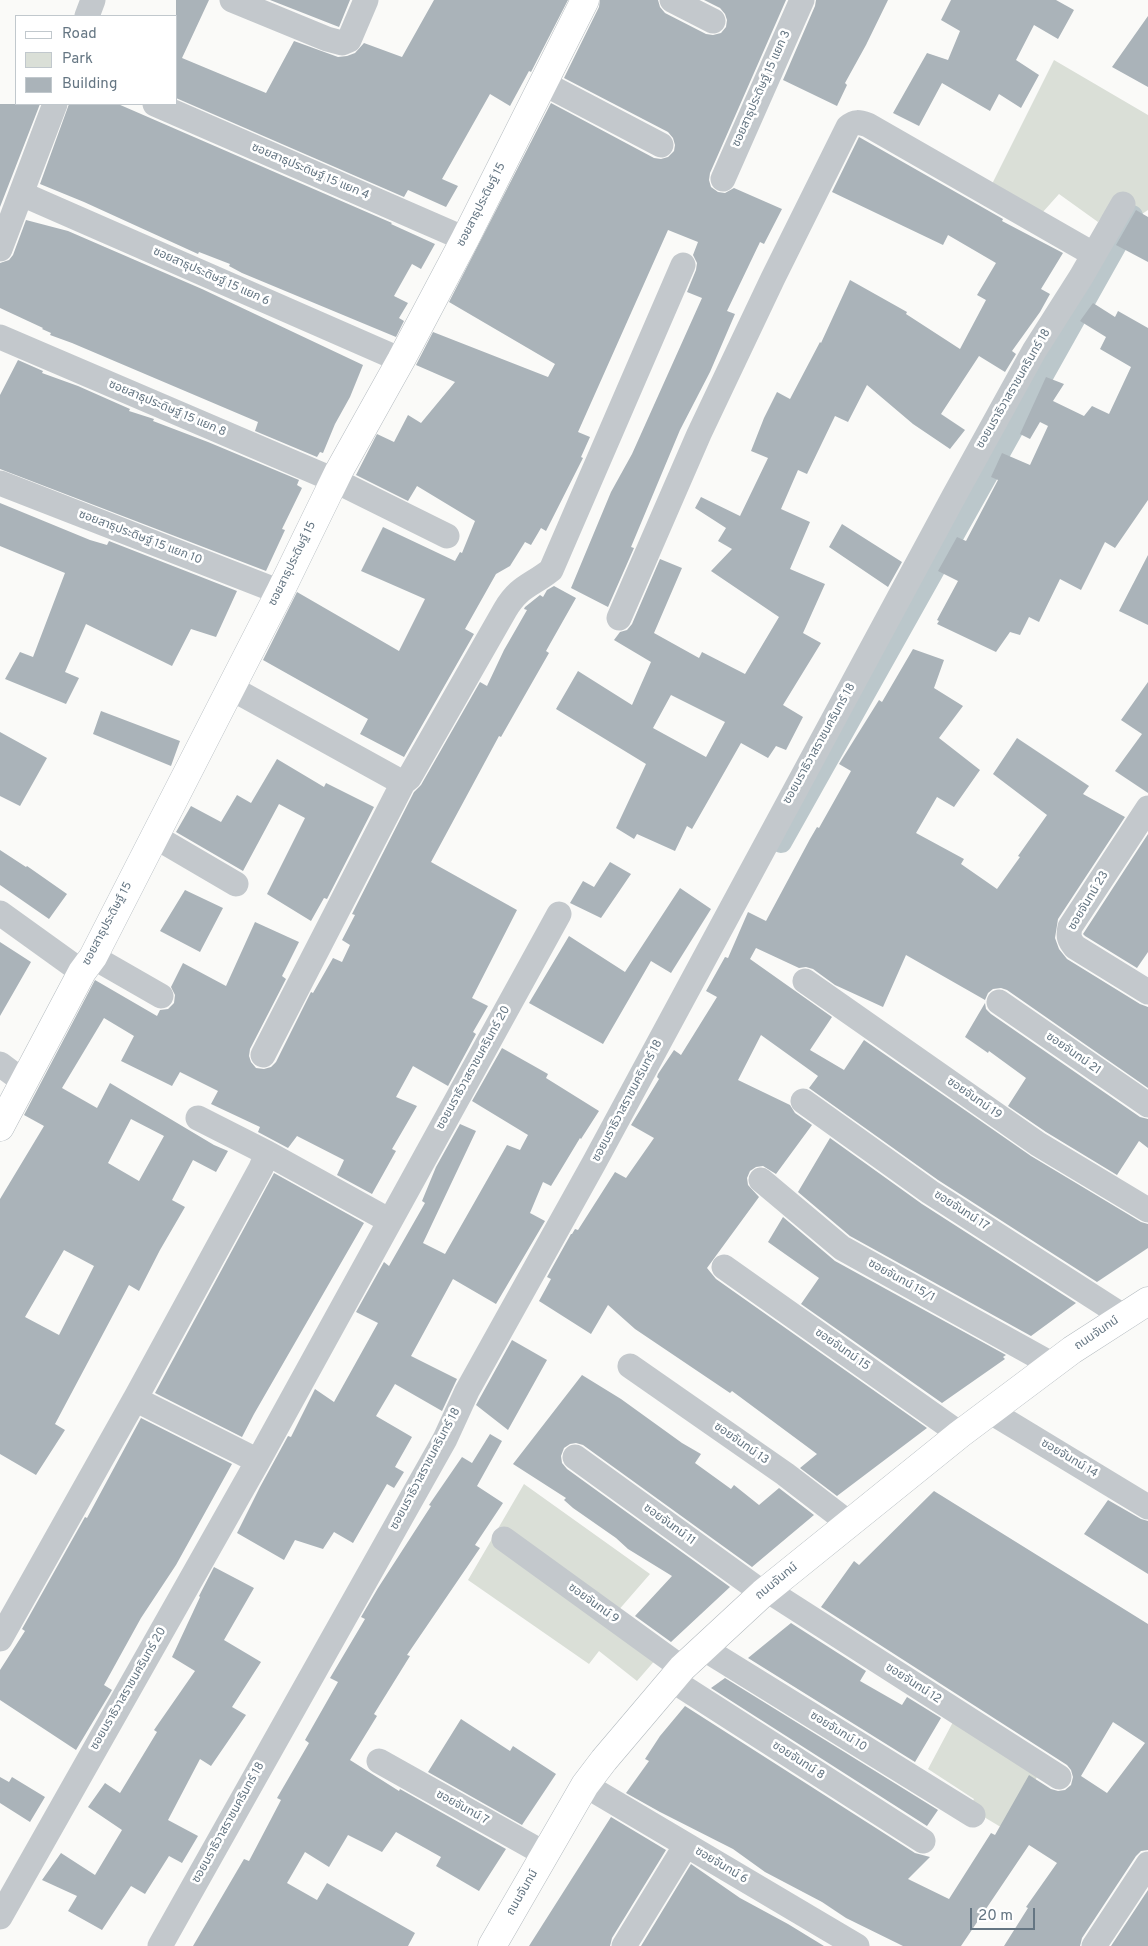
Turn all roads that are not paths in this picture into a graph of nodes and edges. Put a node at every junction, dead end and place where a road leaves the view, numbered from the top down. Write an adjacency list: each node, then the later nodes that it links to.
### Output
1 (93, 0): 7 (street)
2 (232, 0): 3 (street)
3 (366, 0)
4 (585, 0): 9 (street, ซอยสาธุประดิษฐ์ 15)
5 (672, 0): 8 (street)
6 (802, 0): 13 (street, ซอยสาธุประดิษฐ์ 15 แยก 3)
7 (87, 15)
8 (714, 20)
9 (544, 83): 12 (street); 16 (street, ซอยสาธุประดิษฐ์ 15)
10 (55, 105): 14 (street)
11 (157, 105): 16 (street, ซอยสาธุประดิษฐ์ 15 แยก 4)
12 (661, 145)
13 (723, 179)
14 (22, 194): 17 (street); 21 (street, ซอยสาธุประดิษฐ์ 15 แยก 6)
15 (1123, 204): 18 (street, ซอยนราธิวาสราชนครินทร์ 18)
16 (465, 239): 21 (street, ซอยสาธุประดิษฐ์ 15)
17 (0, 249)
18 (1093, 254): 26 (street); 76 (street, ซอยนราธิวาสราชนครินทร์ 18)
19 (683, 265): 28 (street)
20 (0, 337): 22 (street, ซอยสาธุประดิษฐ์ 15 แยก 8)
21 (401, 360): 22 (street, ซอยสาธุประดิษฐ์ 15)
22 (334, 480): 24 (street, ซอยสาธุประดิษฐ์ 15 แยก 8); 25 (street, ซอยสาธุประดิษฐ์ 15)
23 (0, 483): 25 (street, ซอยสาธุประดิษฐ์ 15 แยก 10)
24 (447, 536)
25 (280, 592): 27 (street, ซอยสาธุประดิษฐ์ 15)
26 (619, 618)
27 (231, 688): 28 (street); 30 (street, ซอยสาธุประดิษฐ์ 15)
28 (403, 783): 39 (street)
29 (1148, 808): 36 (street, ซอยจันทน์ 23)
30 (154, 836): 31 (street); 34 (street, ซอยสาธุประดิษฐ์ 15)
31 (236, 884)
32 (0, 913): 34 (street)
33 (559, 914): 49 (street, ซอยนราธิวาสราชนครินทร์ 20)
34 (88, 964): 37 (street); 41 (street, ซอยสาธุประดิษฐ์ 15)
35 (805, 981): 48 (street, ซอยจันทน์ 19)
36 (1147, 989)
37 (161, 996)
38 (999, 1002): 43 (street, ซอยจันทน์ 21)
39 (263, 1055)
40 (0, 1064): 41 (street)
41 (24, 1082): 45 (street, ซอยสาธุประดิษฐ์ 15)
42 (803, 1101): 52 (street, ซอยจันทน์ 17)
43 (1148, 1105)
44 (198, 1118): 46 (street)
45 (0, 1127)
46 (267, 1153): 49 (street); 55 (street)
47 (761, 1180): 53 (street, ซอยจันทน์ 15/1)
48 (1148, 1210)
49 (390, 1222): 59 (street, ซอยนราธิวาสราชนครินทร์ 20)
50 (724, 1267): 57 (street, ซอยจันทน์ 15)
51 (1148, 1301): 52 (street, ถนนจันทน์)
52 (1122, 1316): 53 (street, ถนนจันทน์)
53 (1052, 1365): 56 (street, ถนนจันทน์)
54 (630, 1366): 61 (street, ซอยจันทน์ 13)
55 (134, 1399): 59 (street); 64 (street)
56 (990, 1412): 57 (street, ถนนจันทน์); 60 (street, ซอยจันทน์ 14)
57 (960, 1434): 61 (street, ถนนจันทน์)
58 (575, 1457): 63 (street, ซอยจันทน์ 11)
59 (258, 1461): 75 (street, ซอยนราธิวาสราชนครินทร์ 20)
60 (1148, 1507)
61 (850, 1524): 63 (street, ถนนจันทน์)
62 (504, 1539): 66 (street, ซอยจันทน์ 9)
63 (765, 1591): 65 (street, ถนนจันทน์); 68 (street, ซอยจันทน์ 12)
64 (0, 1639)
65 (703, 1648): 66 (street, ถนนจันทน์); 70 (street, ซอยจันทน์ 10)
66 (677, 1674): 69 (street, ถนนจันทน์); 71 (street, ซอยจันทน์ 8)
67 (378, 1762): 73 (street, ซอยจันทน์ 7)
68 (1059, 1777)
69 (585, 1785): 72 (street, ซอยจันทน์ 6); 73 (street, ถนนจันทน์)
70 (973, 1815)
71 (923, 1841)
72 (686, 1845): 78 (street); 79 (street, ซอยจันทน์ 6)
73 (545, 1854): 77 (street, ถนนจันทน์)
74 (1148, 1864): 80 (street)
75 (0, 1917)
76 (160, 1946)
77 (492, 1946)
78 (624, 1946)
79 (857, 1946)
80 (1094, 1946)

